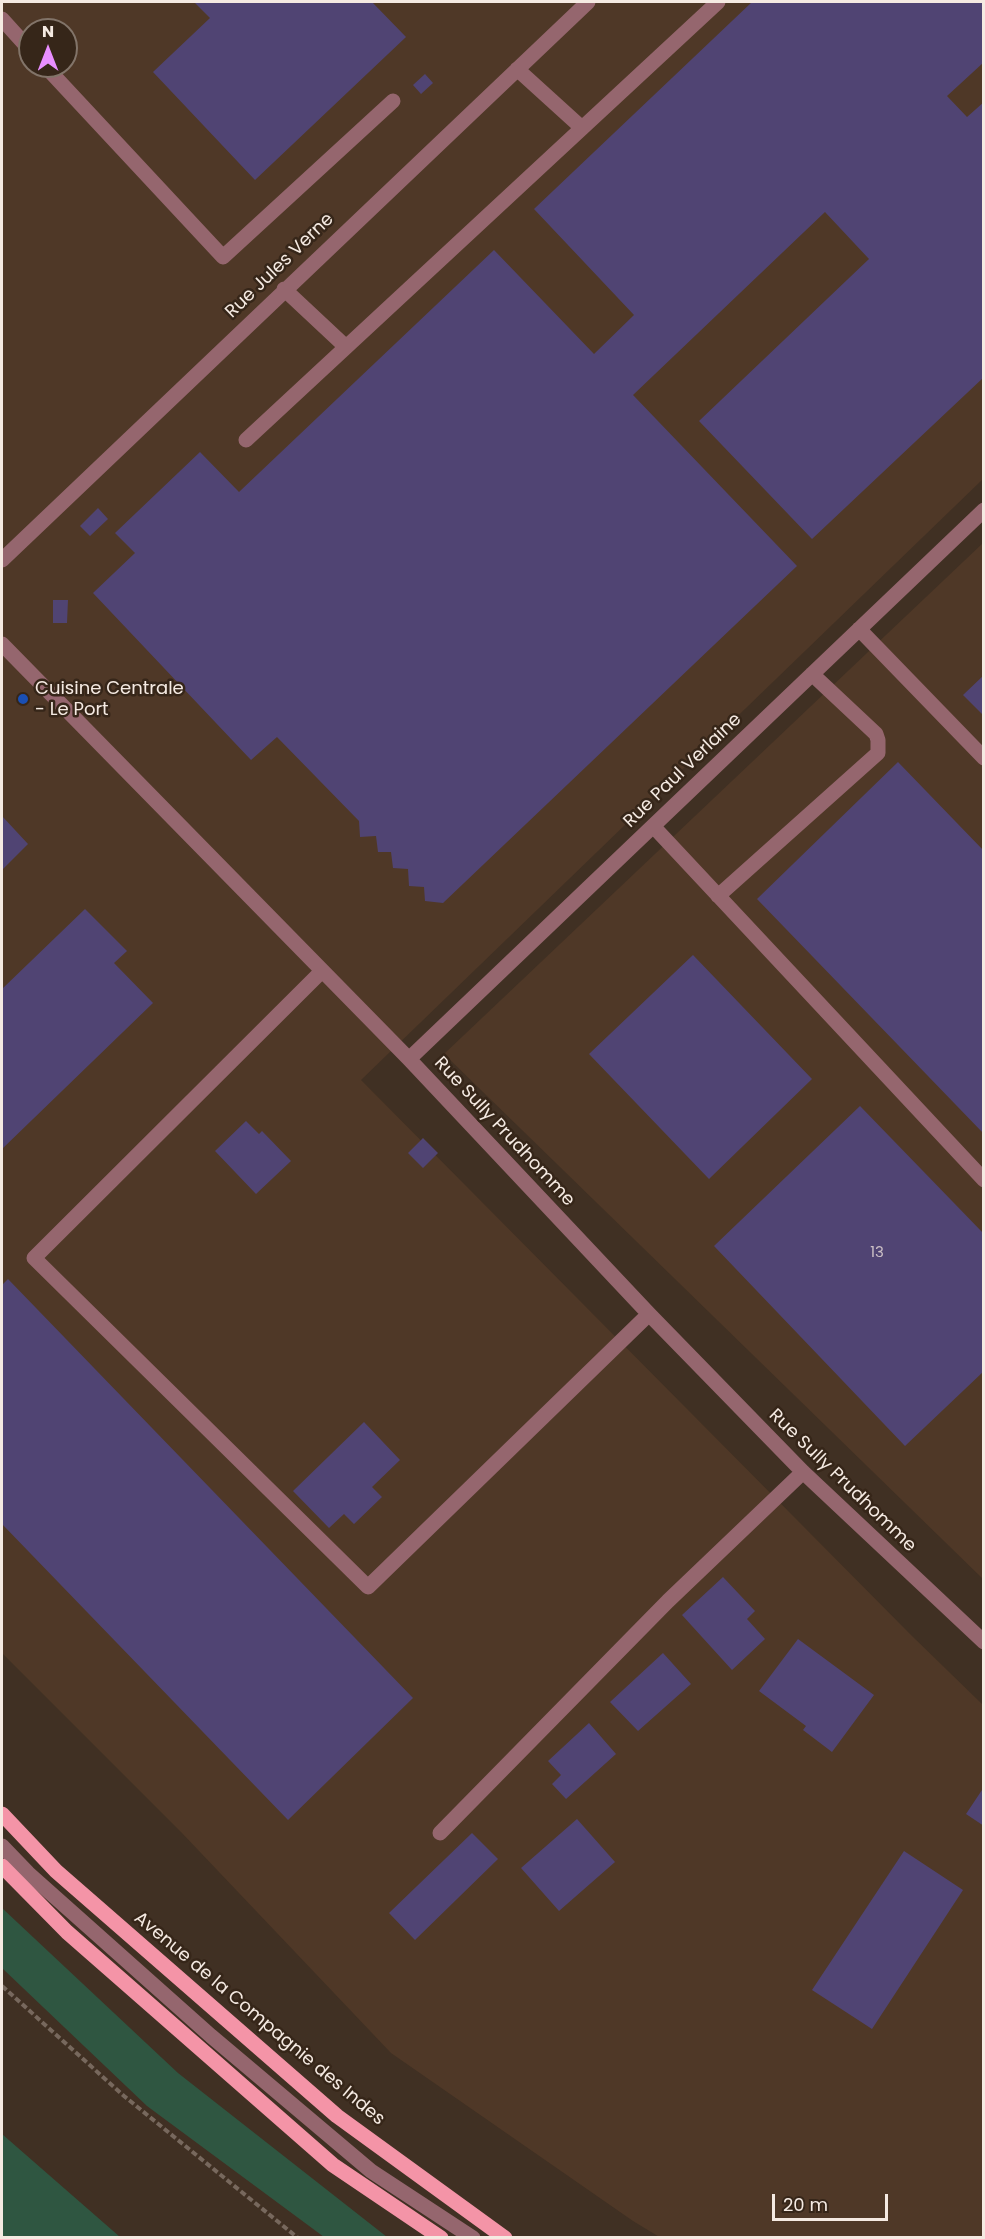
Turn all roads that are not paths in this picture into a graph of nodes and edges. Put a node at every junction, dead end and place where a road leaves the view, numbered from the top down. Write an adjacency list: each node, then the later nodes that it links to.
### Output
1 (588, 2): 5 (street, Rue Jules Verne)
2 (718, 2): 8 (street)
3 (2, 19): 4 (street)
4 (18, 37)
5 (518, 69): 8 (street); 9 (street, Rue Jules Verne)
6 (56, 78): 7 (street)
7 (393, 101)
8 (582, 128): 10 (street)
9 (284, 289): 10 (street); 13 (street, Rue Jules Verne)
10 (346, 347): 11 (street)
11 (246, 440)
12 (984, 510): 14 (street, Rue Paul Verlaine)
13 (2, 560)
14 (860, 628): 16 (street, Rue Paul Verlaine); 17 (street)
15 (2, 644): 20 (street, Rue Sully Prudhomme)
16 (812, 674): 18 (street, Rue Paul Verlaine); 19 (street)
17 (984, 758)
18 (653, 826): 19 (street); 21 (street, Rue Paul Verlaine)
19 (718, 896): 22 (street)
20 (322, 971): 21 (street, Rue Sully Prudhomme); 23 (street)
21 (409, 1059): 23 (street, Rue Sully Prudhomme)
22 (984, 1180)
23 (649, 1314): 24 (street, Rue Sully Prudhomme)
24 (803, 1472): 25 (street, Rue Sully Prudhomme); 27 (street)
25 (984, 1642)
26 (2, 1814): 32 (main road, Avenue de la Compagnie des Indes)
27 (440, 1833)
28 (2, 1846): 31 (street)
29 (2, 1866): 30 (main road)
30 (441, 2238)
31 (472, 2238)
32 (505, 2238)

